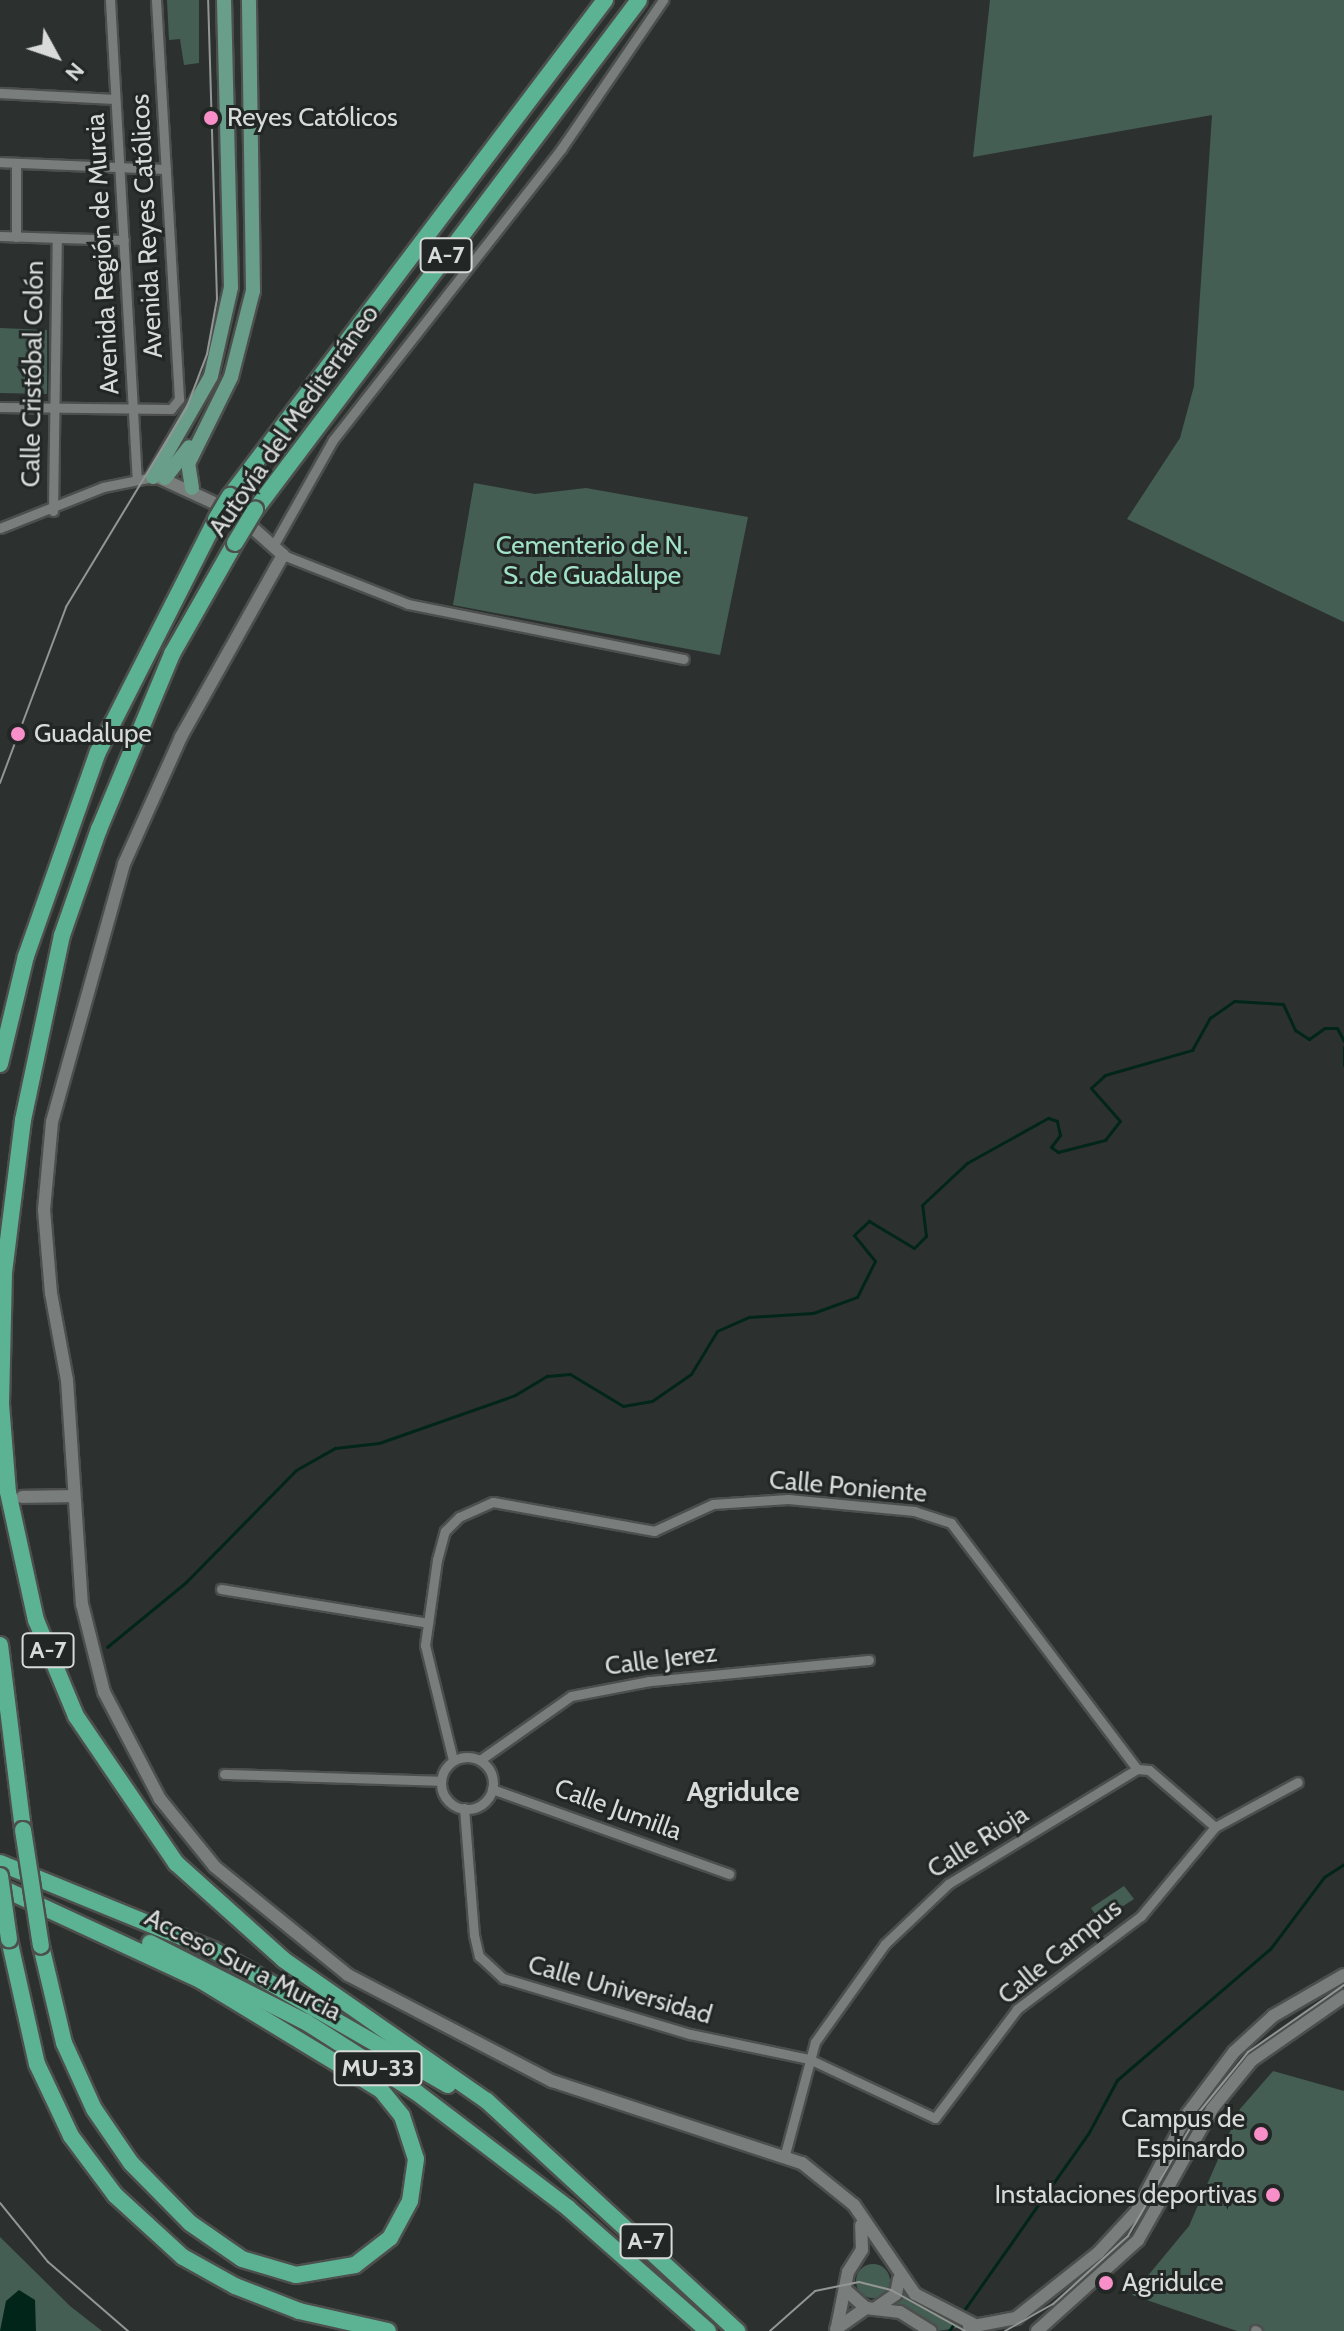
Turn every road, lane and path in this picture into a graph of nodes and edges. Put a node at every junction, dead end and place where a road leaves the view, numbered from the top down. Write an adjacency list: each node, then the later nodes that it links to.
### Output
1 (110, 0): 9 (street, Avenida Región de Murcia)
2 (156, 0): 13 (street, Avenida Reyes Católicos)
3 (224, 0): 23 (main road)
4 (249, 0): 21 (main road)
5 (605, 0): 31 (highway, Autovía del Mediterráneo / A-7, bridge)
6 (639, 0): 30 (highway, Autovía del Mediterráneo / A-7, bridge)
7 (663, 0): 27 (street)
8 (0, 93): 9 (street)
9 (115, 99): 12 (street, Avenida Región de Murcia)
10 (0, 162): 11 (street)
11 (16, 163): 12 (street); 15 (street)
12 (119, 167): 13 (street); 17 (street, Avenida Región de Murcia)
13 (166, 169): 20 (street, Avenida Reyes Católicos)
14 (0, 236): 15 (street)
15 (16, 237): 16 (street)
16 (57, 238): 17 (street); 19 (street, Calle Cristóbal Colón)
17 (124, 240): 20 (street, Avenida Región de Murcia)
18 (0, 407): 19 (street)
19 (54, 408): 20 (street); 25 (street, Calle Cristóbal Colón)
20 (134, 409): 22 (street, Avenida Región de Murcia)
21 (210, 420): 23 (main road); 24 (main road)
22 (137, 477): 23 (street); 25 (street)
23 (159, 477): 24 (street)
24 (192, 488): 27 (street)
25 (53, 511): 26 (street)
26 (0, 528)
27 (276, 541): 28 (street)
28 (283, 555): 29 (street); 33 (street)
29 (684, 659)
30 (62, 935): 32 (highway); 56 (highway, Autovía del Mediterráneo / A-7)
31 (0, 1064)
32 (0, 1212)
33 (73, 1496): 34 (street); 55 (street)
34 (22, 1497)
35 (221, 1589): 36 (street)
36 (428, 1623): 39 (street, Calle Poniente); 41 (street, Calle Poniente)
37 (0, 1645): 51 (highway, bridge)
38 (869, 1660): 40 (street, Calle Jerez)
39 (453, 1760): 40 (street); 43 (street)
40 (480, 1760): 45 (street)
41 (1137, 1769): 47 (street); 54 (street, Calle Rioja)
42 (224, 1774): 43 (street)
43 (441, 1781): 46 (street)
44 (1298, 1782): 47 (street)
45 (492, 1789): 46 (street); 49 (street, Calle Jumilla)
46 (464, 1808): 54 (street, Calle Universidad)
47 (1215, 1827): 54 (street, Calle Campus)
48 (0, 1863): 56 (highway, Acceso Sur a Murcia / MU-33)
49 (729, 1874)
50 (0, 1876): 66 (highway, bridge)
51 (0, 1885): 67 (highway, Acceso Sur a Murcia / MU-33)
52 (1344, 1975): 63 (street)
53 (1344, 1996): 71 (street)
54 (809, 2059): 55 (street, Calle Rioja)
55 (785, 2154): 57 (street)
56 (551, 2157): 68 (highway, Autovía del Mediterráneo / A-7)
57 (854, 2205): 58 (street); 59 (street)
58 (884, 2258): 59 (street); 60 (street)
59 (855, 2262): 61 (street)
60 (899, 2279): 62 (street); 64 (street)
61 (848, 2292): 62 (street); 65 (street)
62 (870, 2308): 65 (street); 69 (street)
63 (993, 2322): 64 (street); 70 (street)
64 (968, 2328)
65 (836, 2329)
66 (388, 2331)
67 (708, 2331)
68 (737, 2331)
69 (931, 2331)
70 (1009, 2331)
71 (1037, 2331)

